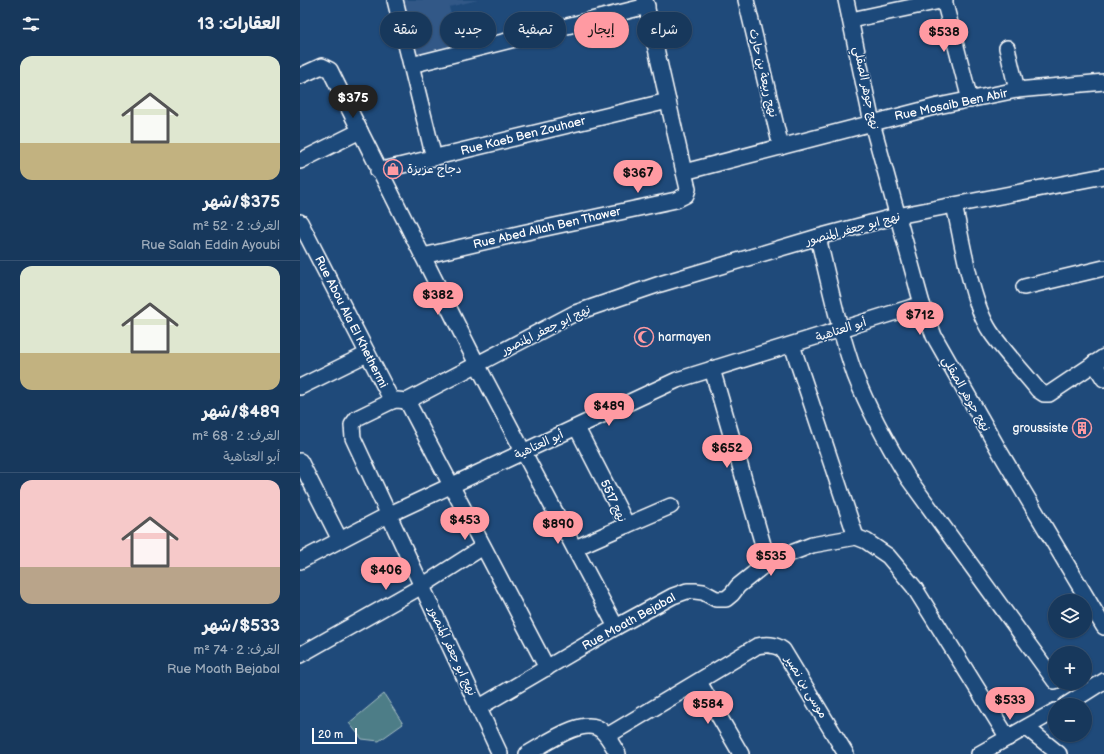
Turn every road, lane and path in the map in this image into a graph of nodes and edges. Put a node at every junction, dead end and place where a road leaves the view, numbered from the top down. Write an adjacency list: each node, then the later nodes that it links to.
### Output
1 (395, 0): 8 (street)
2 (746, 0): 16 (street, نهج ربيعة بن حارث)
3 (846, 0): 6 (street, نهج جوهر الصقلي)
4 (945, 0): 6 (street); 12 (street)
5 (646, 3): 8 (street); 13 (street, Rue Abed Allah Ben Thawer)
6 (852, 20): 14 (street, نهج جوهر الصقلي)
7 (1007, 48): 11 (street)
8 (411, 65): 17 (street)
9 (300, 74): 15 (street)
10 (1104, 82): 11 (street, Rue Mosaib Ben Abir)
11 (1017, 90): 12 (street, Rue Mosaib Ben Abir)
12 (970, 100): 14 (street, Rue Mosaib Ben Abir)
13 (668, 101): 17 (street, Rue Kaeb Ben Zouhaer); 20 (street, Rue Abed Allah Ben Thawer)
14 (872, 123): 16 (street, Rue Mosaib Ben Abir); 23 (street, نهج جوهر الصقلي)
15 (360, 131): 18 (street); 19 (street)
16 (781, 147): 20 (street, Rue Mosaib Ben Abir)
17 (434, 158): 19 (street, Rue Kaeb Ben Zouhaer)
18 (300, 161)
19 (378, 171): 26 (street)
20 (684, 172): 26 (street, Rue Abed Allah Ben Thawer)
21 (1104, 176): 22 (street, نهج ابو جعفر المنصور)
22 (954, 205): 23 (street, نهج ابو جعفر المنصور); 33 (street)
23 (897, 216): 25 (street, نهج ابو جعفر المنصور); 29 (street, نهج جوهر الصقلي)
24 (300, 222): 32 (street, Rue Abou Ala El Khethermi)
25 (818, 237): 30 (street); 34 (street, نهج ابو جعفر المنصور)
26 (423, 256): 34 (street)
27 (1104, 268): 28 (street)
28 (1024, 287)
29 (922, 304): 30 (street, أبو العتاهية); 54 (street, نهج جوهر الصقلي)
30 (841, 330): 31 (street, أبو العتاهية); 57 (street)
31 (792, 345): 35 (street, أبو العتاهية); 46 (street)
32 (367, 354): 37 (street); 38 (street, Rue Abou Ala El Khethermi)
33 (1099, 360): 36 (street)
34 (477, 364): 38 (street, نهج ابو جعفر المنصور); 40 (street)
35 (712, 369): 39 (street, أبو العتاهية); 51 (street)
36 (1104, 379)
37 (300, 387)
38 (399, 401): 42 (street, Rue Abou Ala El Khethermi); 44 (street, نهج ابو جعفر المنصور)
39 (577, 428): 40 (street, أبو العتاهية); 45 (street, نهج 5517)
40 (524, 451): 42 (street, أبو العتاهية); 49 (street)
41 (300, 461): 47 (street)
42 (451, 486): 44 (street, أبو العتاهية); 48 (street, Rue Abou Ala El Khethermi)
43 (671, 506): 45 (street)
44 (388, 515): 47 (street, أبو العتاهية); 52 (street, نهج ابو جعفر المنصور)
45 (627, 525): 49 (street, نهج 5517)
46 (856, 537): 51 (street, Rue Moath Bejabal); 65 (street)
47 (340, 540): 50 (street, أبو العتاهية)
48 (483, 547): 52 (street); 56 (street, Rue Abou Ala El Khethermi)
49 (575, 548): 53 (street)
50 (300, 561)
51 (768, 562): 53 (street, Rue Moath Bejabal)
52 (422, 586): 55 (street); 61 (street, نهج ابو جعفر المنصور)
53 (616, 627): 56 (street, Rue Moath Bejabal)
54 (1104, 627)
55 (300, 655)
56 (547, 668): 61 (street, Rue Moath Bejabal)
57 (1048, 671)
58 (1104, 681): 60 (street)
59 (699, 682): 64 (street); 69 (street); 70 (street, موسى بن نصير)
60 (1077, 698)
61 (478, 708): 66 (street, نهج ابو جعفر المنصور)
62 (1048, 715): 63 (street)
63 (1027, 728): 65 (street); 72 (street)
64 (607, 736): 67 (street); 68 (street)
65 (1008, 738): 71 (street)
66 (500, 754)
67 (527, 754)
68 (618, 754)
69 (740, 754)
70 (846, 754)
71 (979, 754)
72 (1059, 754)

